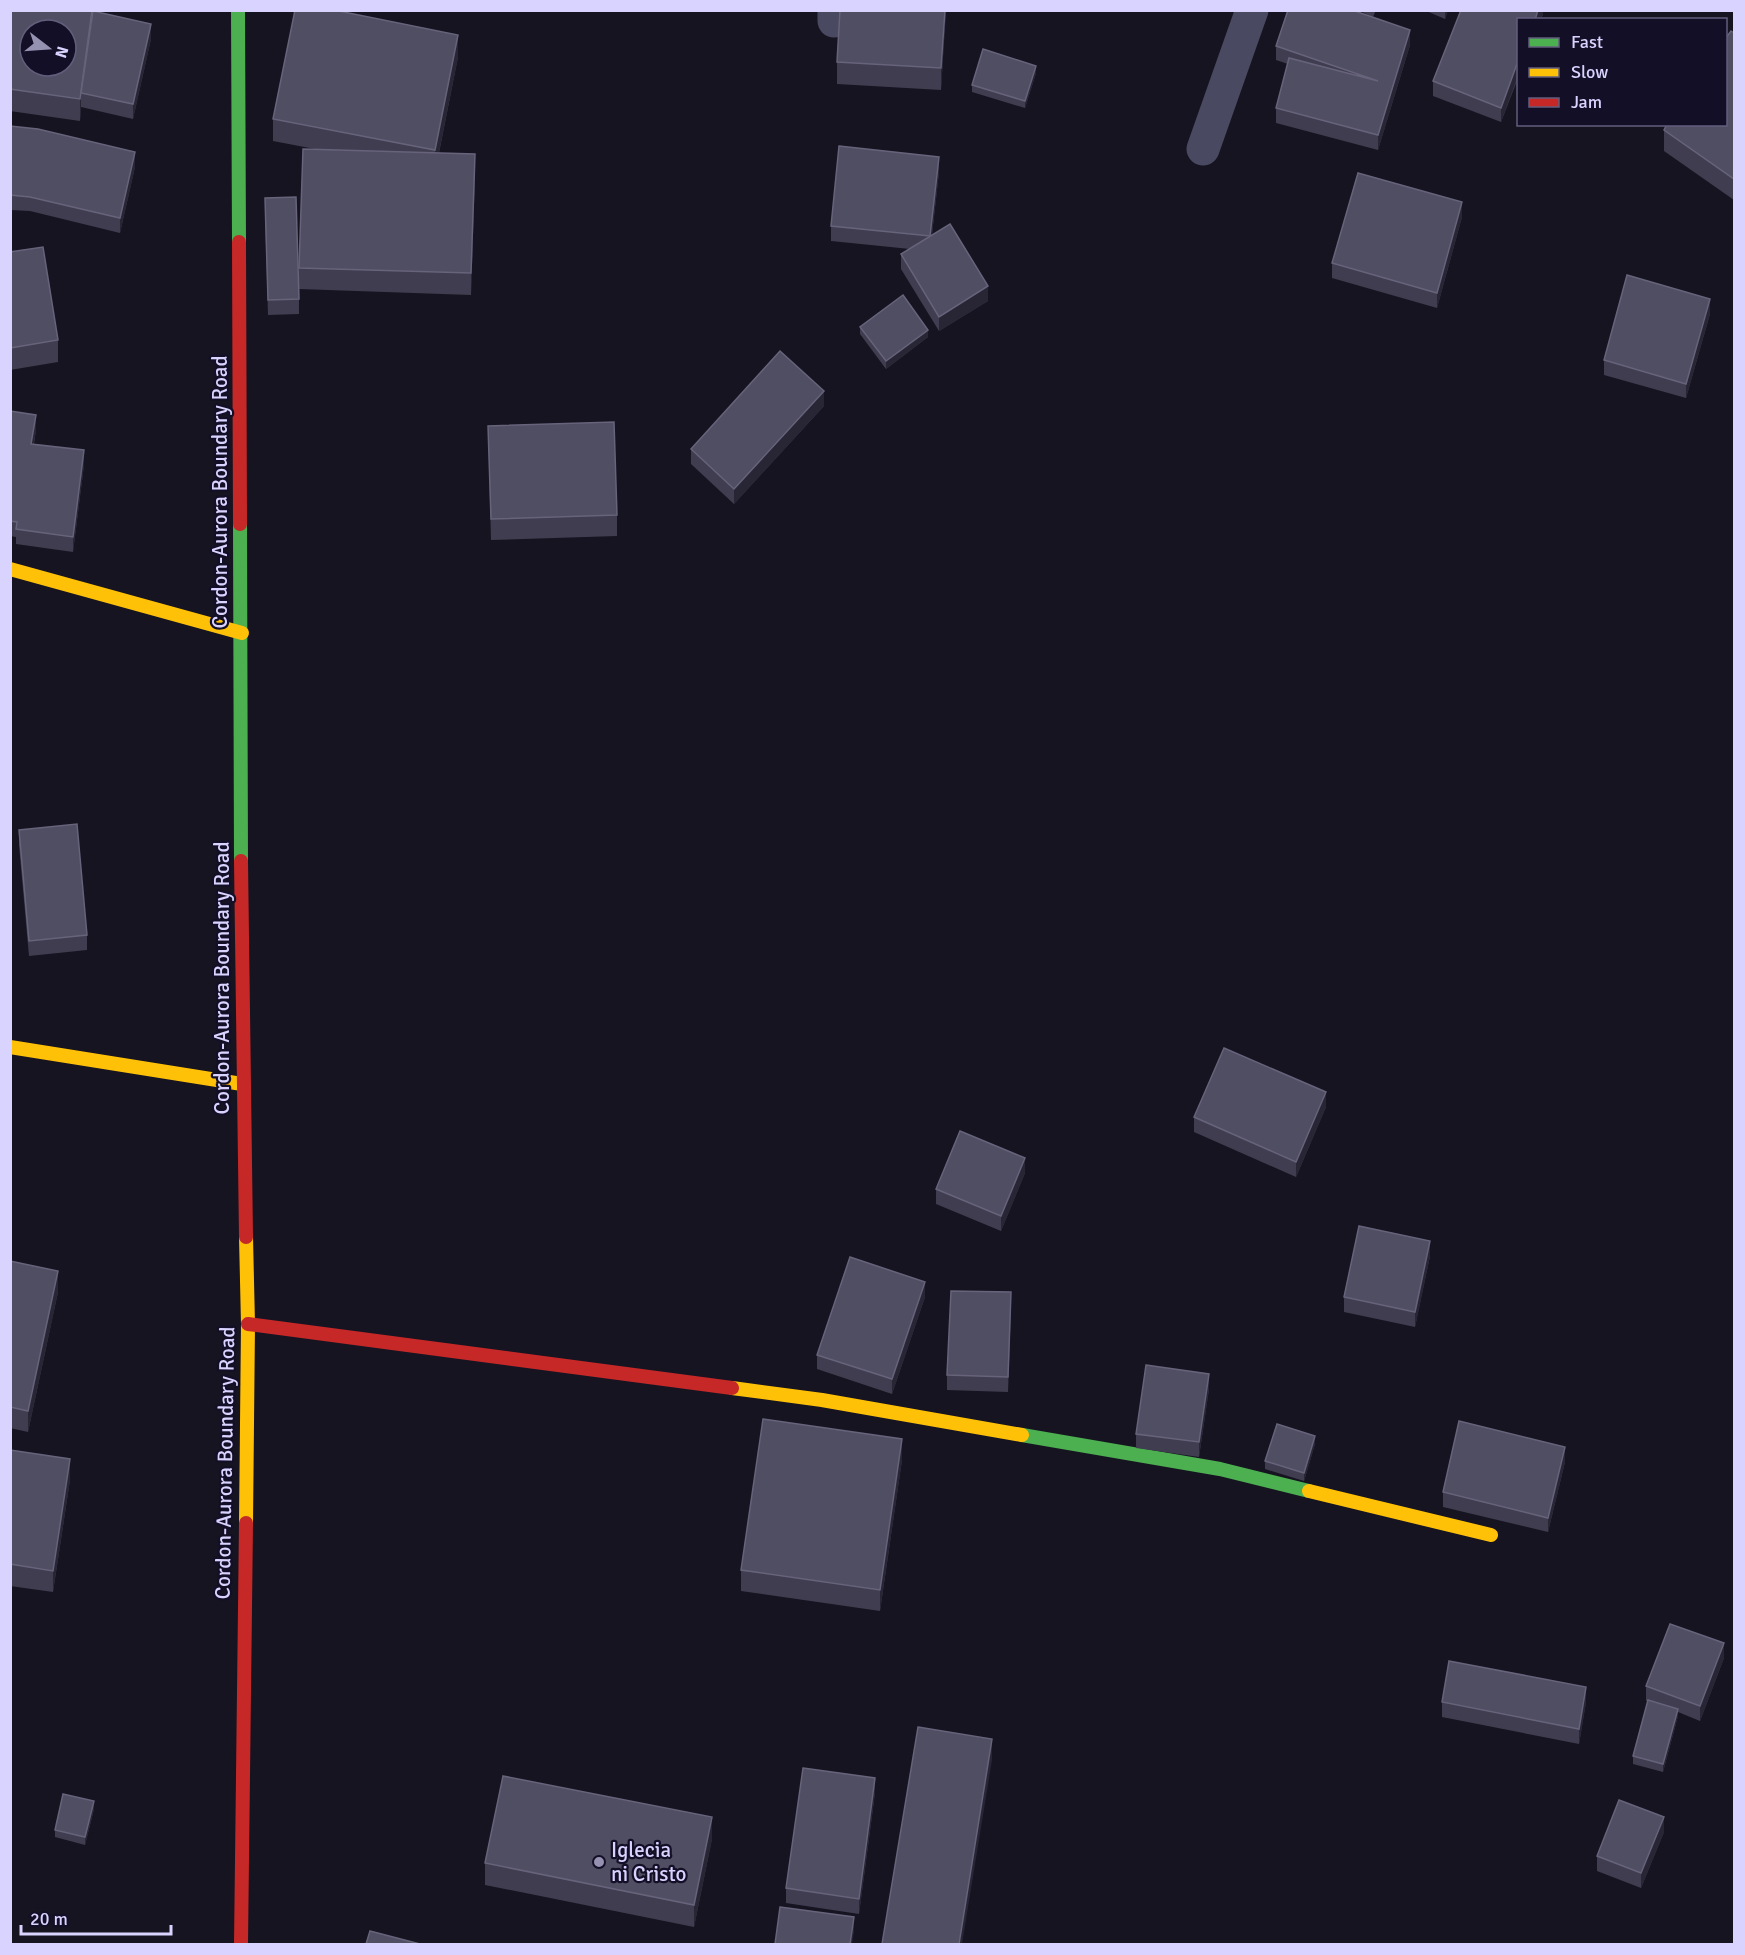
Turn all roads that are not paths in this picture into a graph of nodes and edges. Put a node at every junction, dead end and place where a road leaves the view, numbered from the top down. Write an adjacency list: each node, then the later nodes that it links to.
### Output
1 (238, 10): 5 (main road, Cordon-Aurora Boundary Road)
2 (1252, 10): 3 (street)
3 (1203, 148)
4 (10, 568): 5 (main road)
5 (242, 633): 7 (main road, Cordon-Aurora Boundary Road)
6 (10, 1047): 7 (main road)
7 (242, 1084): 8 (main road, Cordon-Aurora Boundary Road)
8 (248, 1324): 9 (main road); 10 (main road, Cordon-Aurora Boundary Road)
9 (1491, 1535)
10 (242, 1944)

